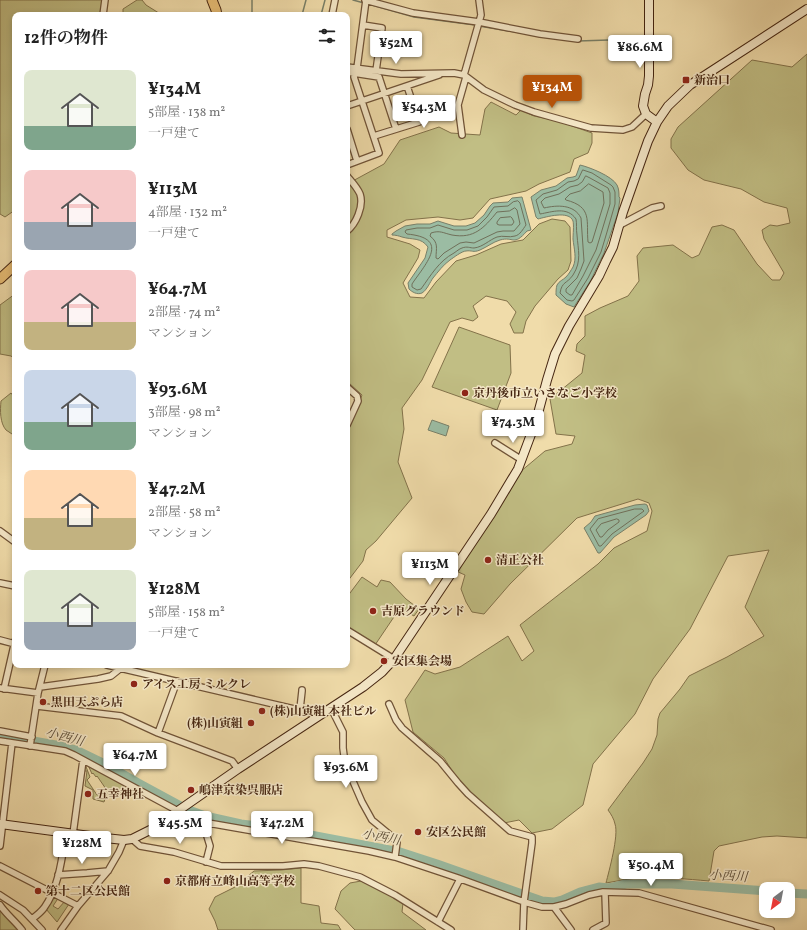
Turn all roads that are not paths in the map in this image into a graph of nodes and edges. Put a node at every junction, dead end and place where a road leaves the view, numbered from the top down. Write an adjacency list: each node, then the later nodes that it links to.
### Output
1 (105, 0): 8 (street)
2 (212, 0): 9 (main road)
3 (335, 0): 10 (street)
4 (366, 0): 11 (street); 12 (street)
5 (480, 0): 11 (street)
6 (649, 0): 24 (street)
7 (807, 9): 25 (street)
8 (103, 12)
9 (216, 12)
10 (333, 12)
11 (480, 22): 13 (street); 19 (street)
12 (363, 25): 15 (street); 17 (street)
13 (578, 39)
14 (350, 67): 15 (street)
15 (356, 70): 16 (street); 17 (street); 21 (street); 22 (street)
16 (350, 71)
17 (376, 71): 18 (street)
18 (443, 74): 19 (street); 20 (street)
19 (465, 76): 24 (street); 27 (street)
20 (406, 86): 21 (street); 26 (street)
21 (385, 93): 22 (street); 26 (street)
22 (362, 101): 23 (street); 28 (street)
23 (350, 105)
24 (646, 114): 25 (street)
25 (657, 122): 34 (street)
26 (396, 129): 28 (street)
27 (462, 135)
28 (374, 136): 30 (street)
29 (350, 139): 30 (street)
30 (357, 161): 31 (street)
31 (350, 163)
32 (350, 180): 35 (street)
33 (661, 206): 34 (street)
34 (618, 226): 41 (street)
35 (350, 228)
36 (12, 268): 37 (main road)
37 (0, 279)
38 (350, 390): 39 (street)
39 (350, 418)
40 (495, 443): 41 (street)
41 (522, 460): 50 (street)
42 (0, 531): 43 (street)
43 (12, 540)
44 (0, 583): 45 (street)
45 (12, 585)
46 (350, 632): 50 (street)
47 (0, 640): 48 (street)
48 (12, 642)
49 (12, 653): 55 (street)
50 (394, 659): 60 (street)
51 (44, 668): 54 (street)
52 (121, 668): 53 (street); 54 (street)
53 (177, 681): 61 (street); 64 (street)
54 (40, 687): 57 (street)
55 (2, 688): 57 (street)
56 (302, 690): 61 (street)
57 (38, 694): 59 (street)
58 (389, 704): 85 (street)
59 (36, 706): 64 (street); 66 (street)
60 (331, 708): 62 (street); 76 (street)
61 (300, 709): 62 (street)
62 (320, 715): 69 (street)
63 (0, 731): 66 (street)
64 (158, 733): 69 (street)
65 (0, 741): 67 (street)
66 (31, 741): 67 (street); 68 (street)
67 (12, 743): 72 (street)
68 (83, 760): 70 (street); 73 (street)
69 (238, 769): 70 (street)
70 (177, 811): 71 (street); 74 (street)
71 (208, 823): 76 (street); 77 (street)
72 (1, 825): 73 (street); 75 (street)
73 (69, 833): 74 (street); 80 (street)
74 (128, 839): 77 (street); 79 (street)
75 (0, 846)
76 (395, 857): 81 (street)
77 (206, 862): 90 (street)
78 (0, 866): 82 (street)
79 (108, 870): 80 (street); 87 (street)
80 (58, 875): 82 (street)
81 (460, 878): 85 (street); 90 (street)
82 (52, 892): 87 (street); 89 (street)
83 (605, 893): 88 (street); 97 (street); 98 (street)
84 (0, 895): 89 (street)
85 (524, 902): 88 (street); 95 (street)
86 (0, 905): 91 (street)
87 (78, 906): 93 (street)
88 (554, 907): 96 (street)
89 (32, 919): 92 (street)
90 (438, 922): 94 (street)
91 (22, 930)
92 (42, 930)
93 (61, 930)
94 (452, 930)
95 (523, 930)
96 (571, 930)
97 (593, 930)
98 (771, 930)

